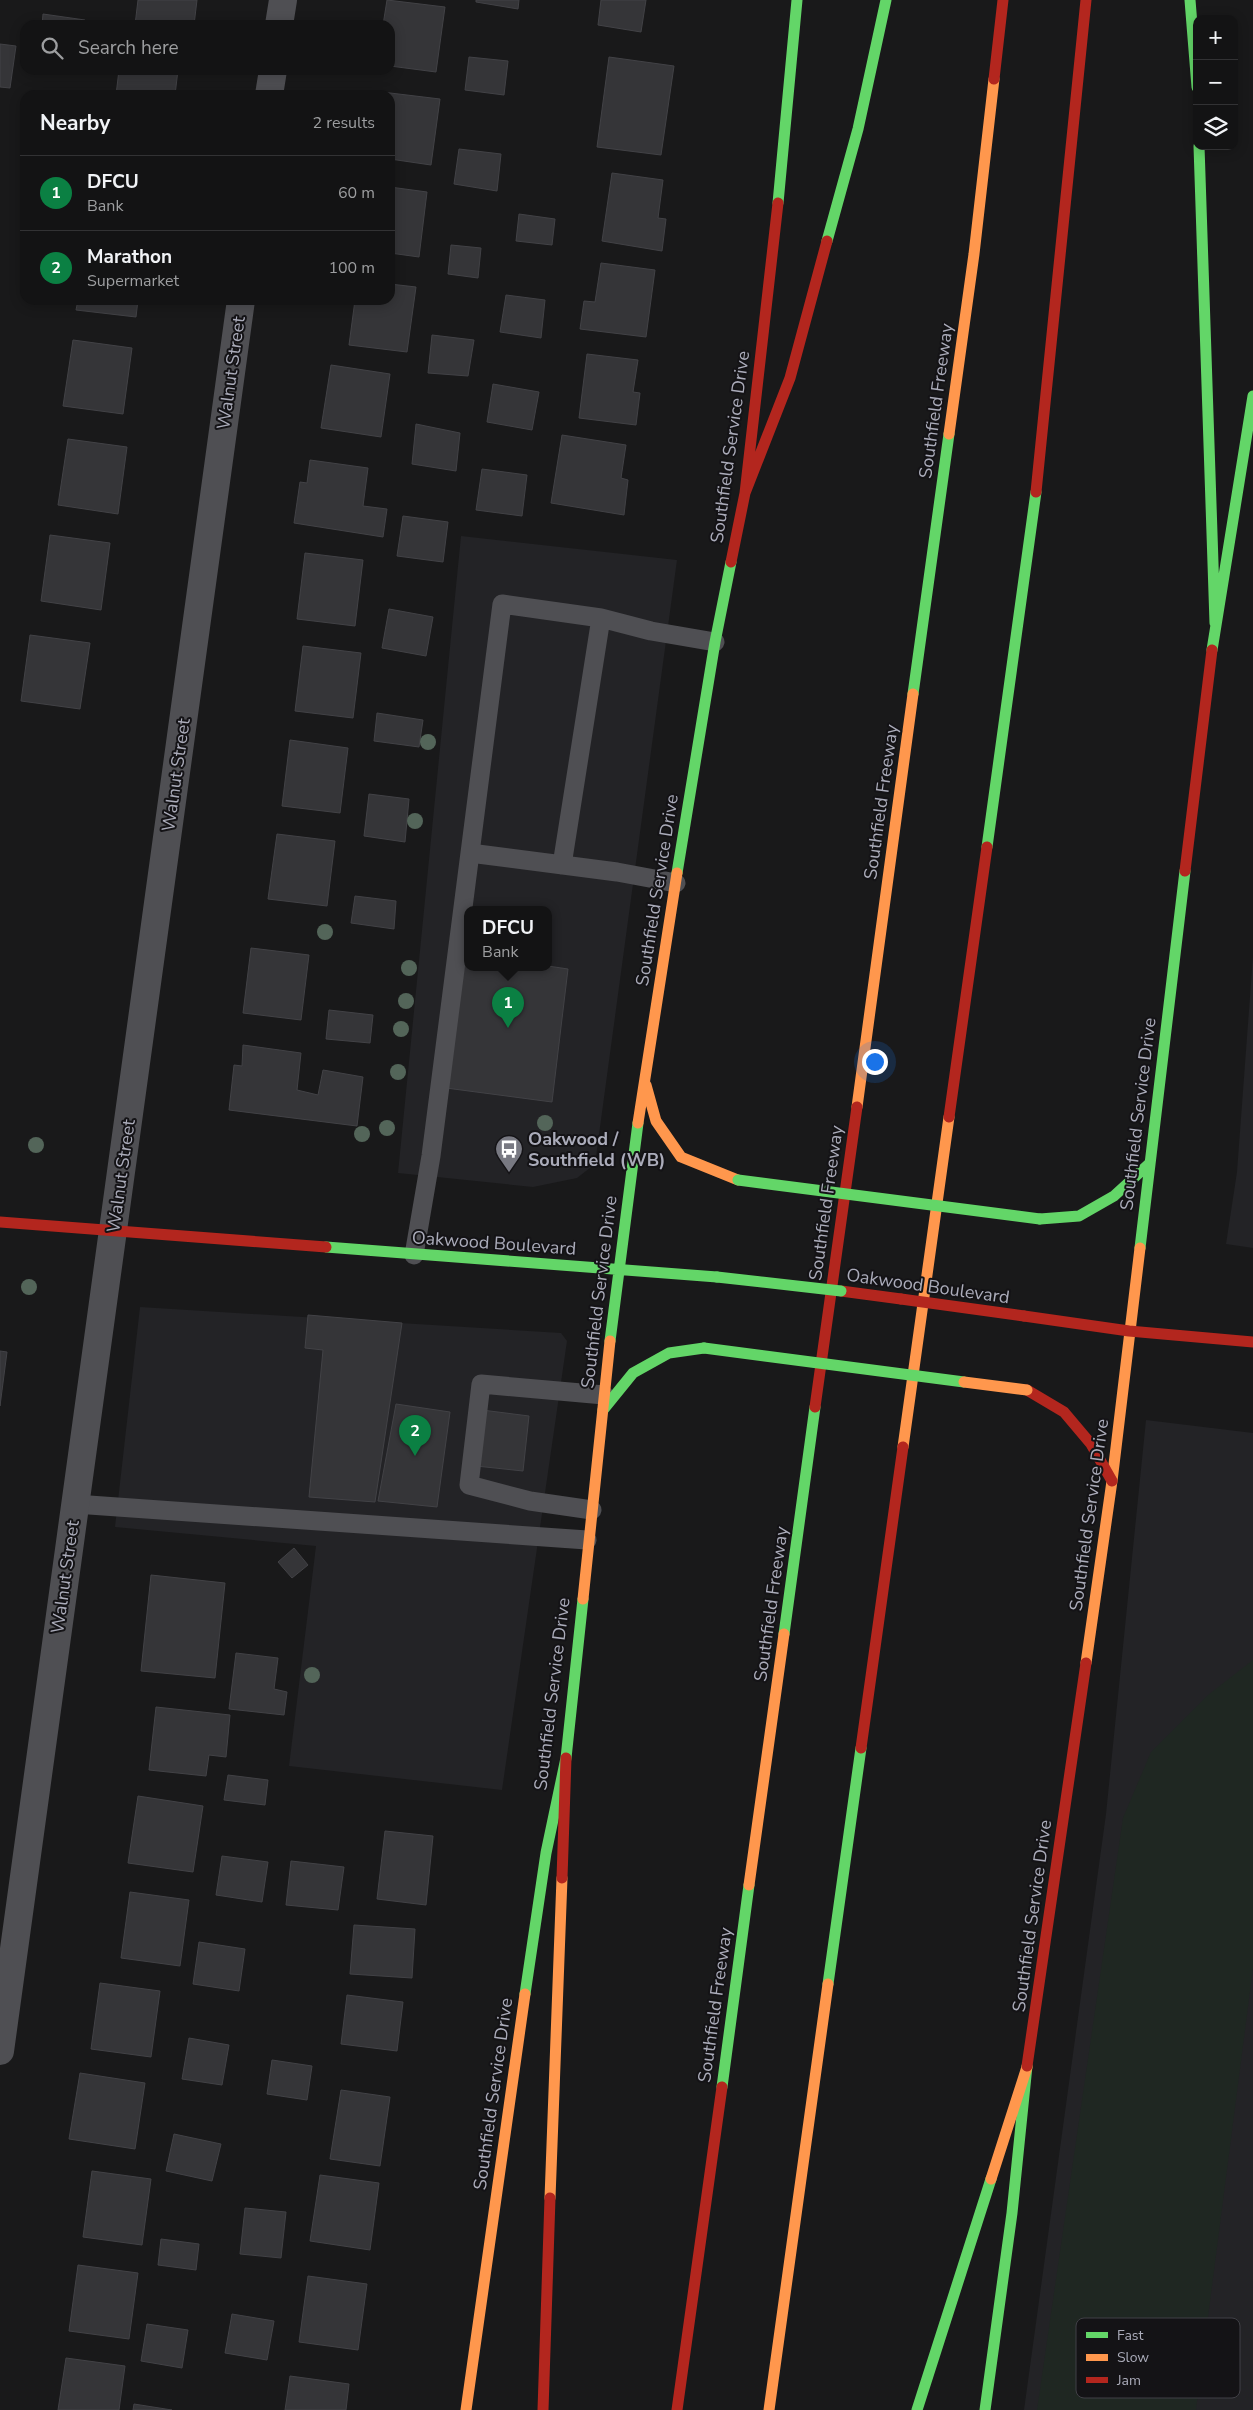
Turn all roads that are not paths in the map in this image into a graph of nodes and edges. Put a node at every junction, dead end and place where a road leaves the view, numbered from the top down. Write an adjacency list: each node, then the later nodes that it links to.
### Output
1 (282, 0): 7 (street)
2 (798, 0): 14 (main road, Southfield Service Drive)
3 (886, 0): 14 (main road)
4 (1003, 0): 39 (main road, Southfield Freeway)
5 (1086, 0): 40 (main road)
6 (1190, 0): 8 (main road)
7 (280, 20)
8 (1195, 60)
9 (272, 75): 10 (street)
10 (271, 90)
11 (1200, 150): 16 (main road)
12 (240, 305): 24 (street, Walnut Street)
13 (1253, 396): 16 (main road)
14 (745, 493): 17 (main road, Southfield Service Drive)
15 (600, 618): 17 (lane); 18 (lane); 19 (lane)
16 (1215, 624): 22 (main road, Southfield Service Drive)
17 (715, 642): 20 (main road, Southfield Service Drive)
18 (470, 852): 19 (lane); 25 (lane)
19 (562, 865): 20 (lane)
20 (676, 883): 21 (main road, Southfield Service Drive)
21 (644, 1076): 22 (main road, bridge); 26 (main road, Southfield Service Drive)
22 (1150, 1163): 27 (main road, Southfield Service Drive)
23 (0, 1222): 24 (main road, Oakwood Boulevard)
24 (114, 1232): 25 (main road, Oakwood Boulevard); 31 (street, Walnut Street)
25 (414, 1255): 26 (main road, Oakwood Boulevard)
26 (618, 1270): 27 (main road, Oakwood Boulevard, bridge); 29 (main road, Southfield Service Drive)
27 (1129, 1331): 28 (main road, Oakwood Boulevard); 30 (main road, Southfield Service Drive)
28 (1253, 1342)
29 (604, 1402): 30 (main road, bridge); 32 (main road, Southfield Service Drive); 32 (lane)
30 (1112, 1481): 36 (main road, Southfield Service Drive)
31 (75, 1504): 33 (lane); 35 (street, Walnut Street)
32 (592, 1510): 33 (main road, Southfield Service Drive)
33 (587, 1540): 34 (main road, Southfield Service Drive)
34 (566, 1758): 37 (main road, Southfield Service Drive); 38 (main road)
35 (0, 2052)
36 (1027, 2067): 41 (main road); 42 (main road, Southfield Service Drive)
37 (466, 2410)
38 (543, 2410)
39 (677, 2410)
40 (769, 2410)
41 (916, 2410)
42 (985, 2410)

